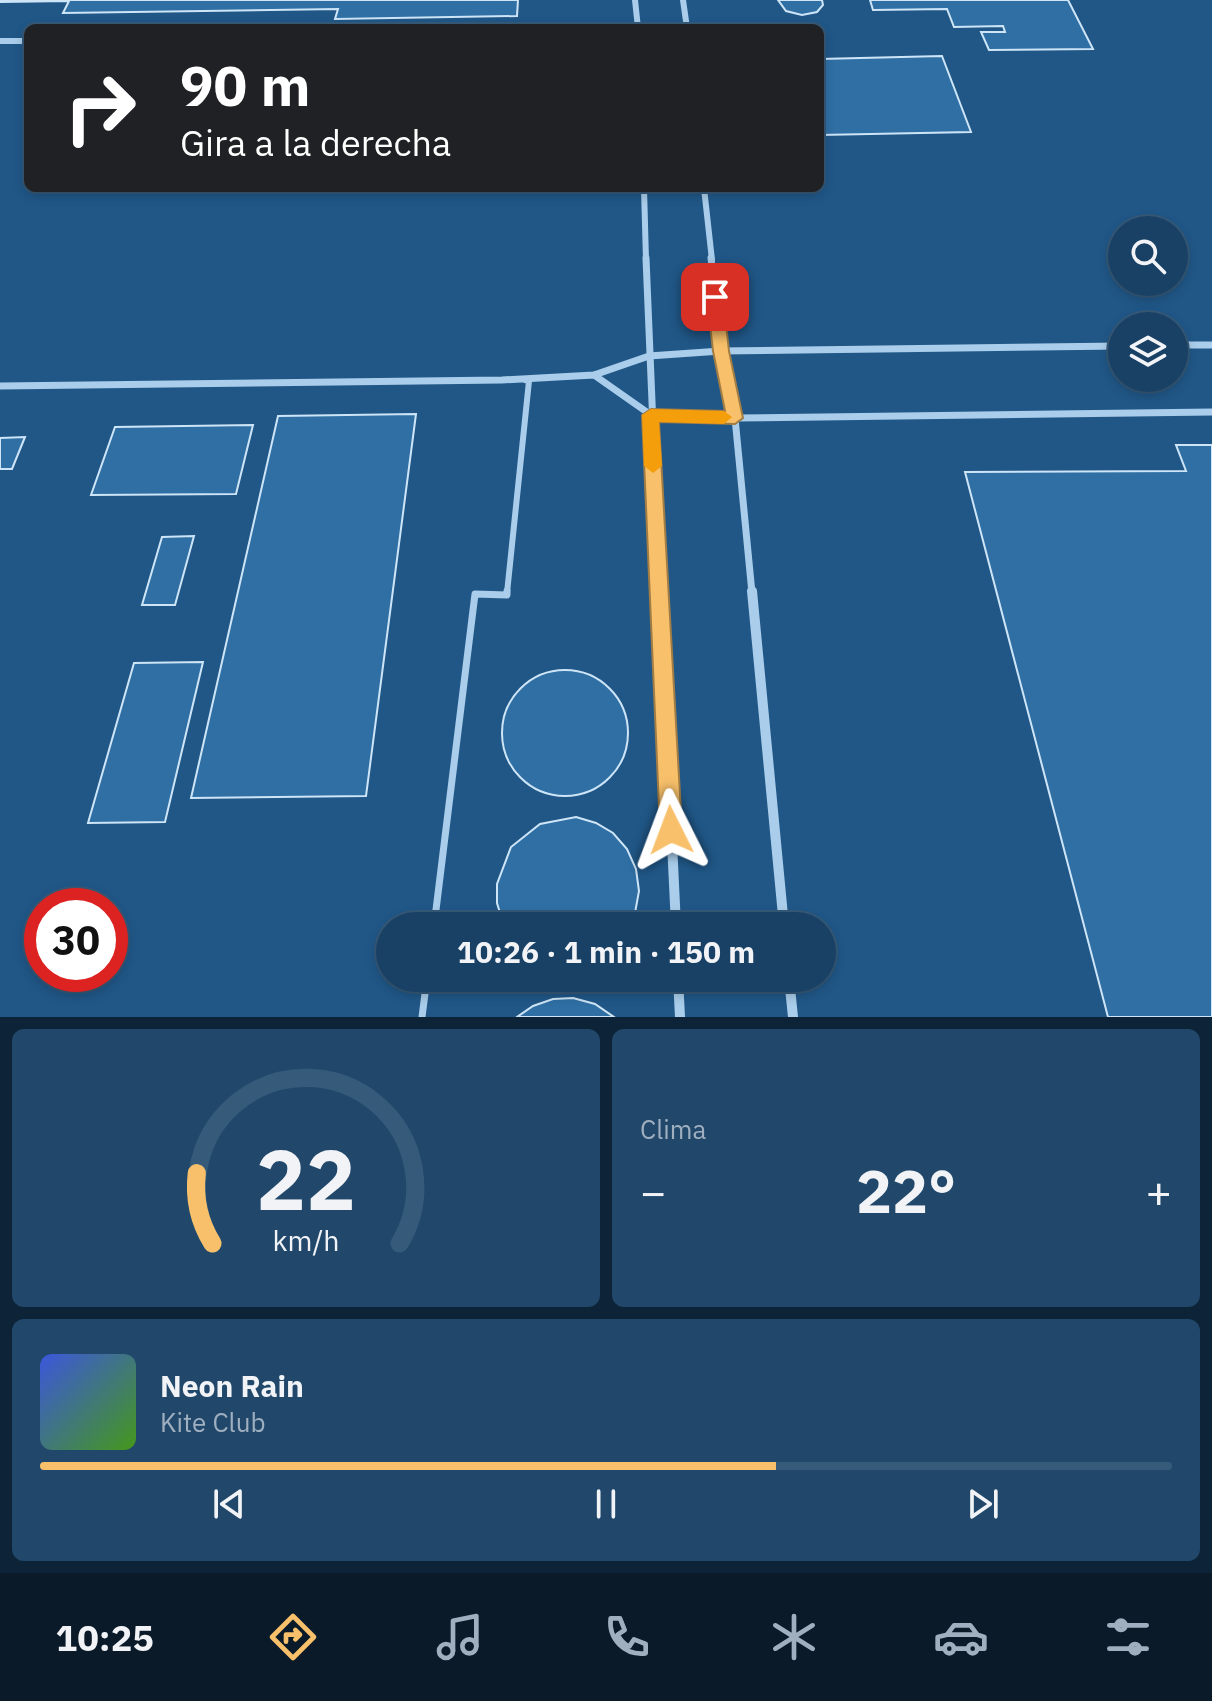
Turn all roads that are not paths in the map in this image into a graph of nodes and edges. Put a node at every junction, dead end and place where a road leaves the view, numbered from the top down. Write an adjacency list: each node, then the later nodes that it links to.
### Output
1 (635, 0): 3 (street)
2 (683, 0): 4 (street)
3 (638, 24)
4 (686, 24)
5 (0, 41): 6 (street)
6 (24, 41)
7 (644, 192): 13 (street)
8 (704, 192): 12 (street)
9 (1188, 345): 10 (street)
10 (1212, 345)
11 (1108, 346): 12 (street)
12 (721, 351): 13 (street); 19 (street)
13 (649, 356): 14 (street); 18 (street)
14 (594, 375): 15 (street); 18 (street)
15 (502, 380): 16 (street); 20 (lane)
16 (0, 386)
17 (1212, 412): 19 (street)
18 (651, 415): 19 (street); 21 (street)
19 (735, 418): 22 (street)
20 (436, 912)
21 (675, 912)
22 (783, 912)
23 (425, 992): 26 (lane)
24 (679, 992): 27 (street)
25 (790, 992): 28 (street)
26 (422, 1017)
27 (680, 1017)
28 (793, 1017)

